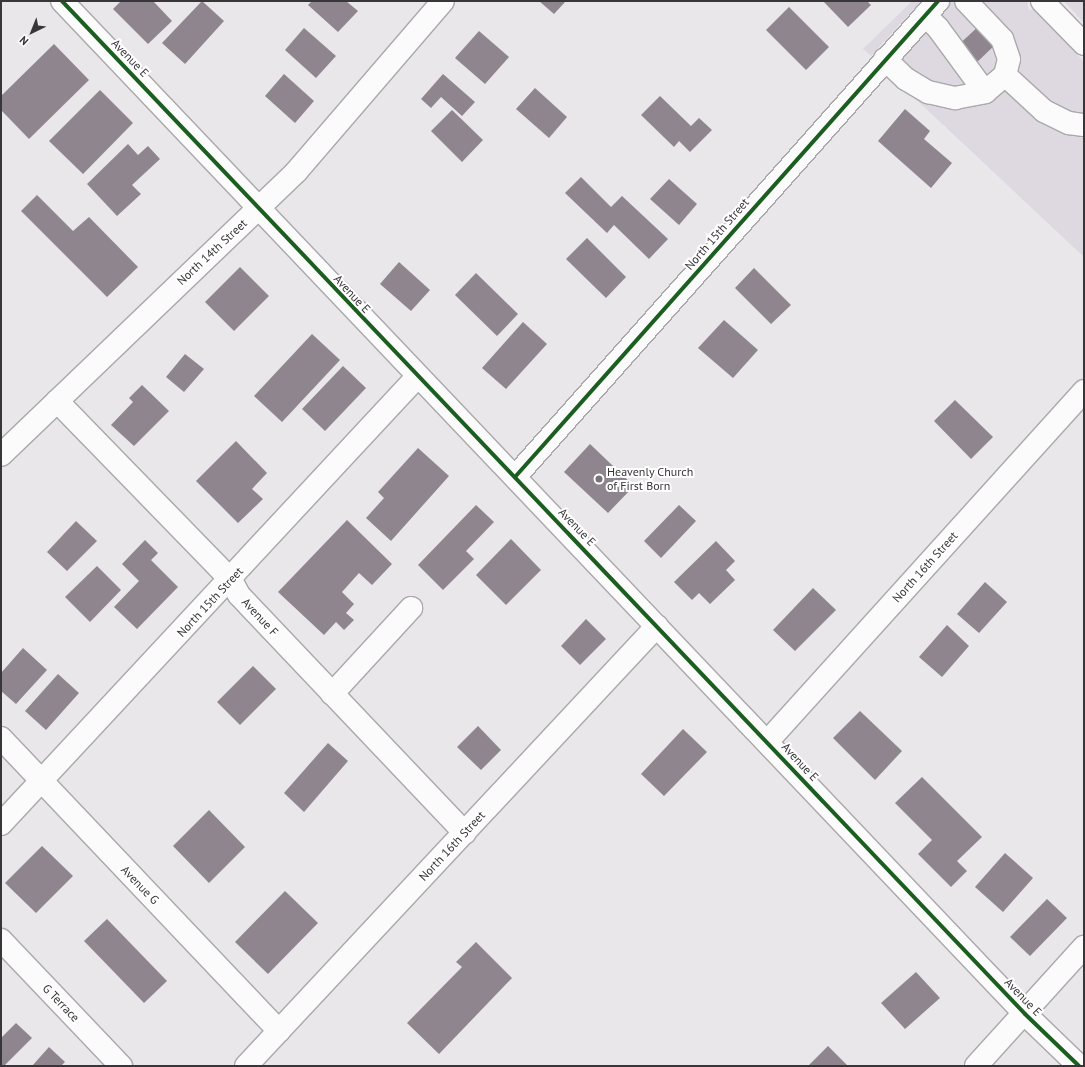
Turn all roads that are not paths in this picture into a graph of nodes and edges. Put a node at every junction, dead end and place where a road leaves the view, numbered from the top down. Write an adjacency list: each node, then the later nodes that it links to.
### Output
1 (62, 1): 11 (street, Avenue E)
2 (443, 1): 11 (street, North 14th Street)
3 (966, 1): 8 (street)
4 (1048, 4): 6 (street)
5 (933, 5): 7 (street, North 15th Street); 9 (street)
6 (1084, 44)
7 (885, 59): 9 (street); 16 (street, North 15th Street)
8 (1005, 75): 9 (street); 10 (street)
9 (985, 92)
10 (1084, 125)
11 (259, 208): 12 (street, Avenue E); 14 (street, North 14th Street)
12 (417, 378): 16 (street, Avenue E); 17 (street, North 15th Street)
13 (1084, 391): 22 (street, North 16th Street)
14 (56, 400): 15 (street, North 14th Street); 17 (street, Avenue F)
15 (4, 448)
16 (515, 477): 19 (street, Avenue E)
17 (231, 580): 20 (street, Avenue F); 23 (street, North 15th Street)
18 (410, 608): 20 (street)
19 (658, 626): 22 (street, Avenue E); 25 (street, North 16th Street)
20 (332, 694): 25 (street, Avenue F)
21 (1, 738): 23 (street, Avenue G)
22 (767, 742): 28 (street, Avenue E)
23 (41, 782): 24 (street, North 15th Street); 29 (street, Avenue G)
24 (1, 824)
25 (465, 833): 29 (street, North 16th Street)
26 (1, 940): 30 (street, G Terrace)
27 (1084, 947): 28 (street)
28 (1024, 1014): 32 (street); 33 (street, Avenue E)
29 (279, 1032): 31 (street, North 16th Street)
30 (121, 1066)
31 (246, 1066)
32 (976, 1066)
33 (1078, 1066)

